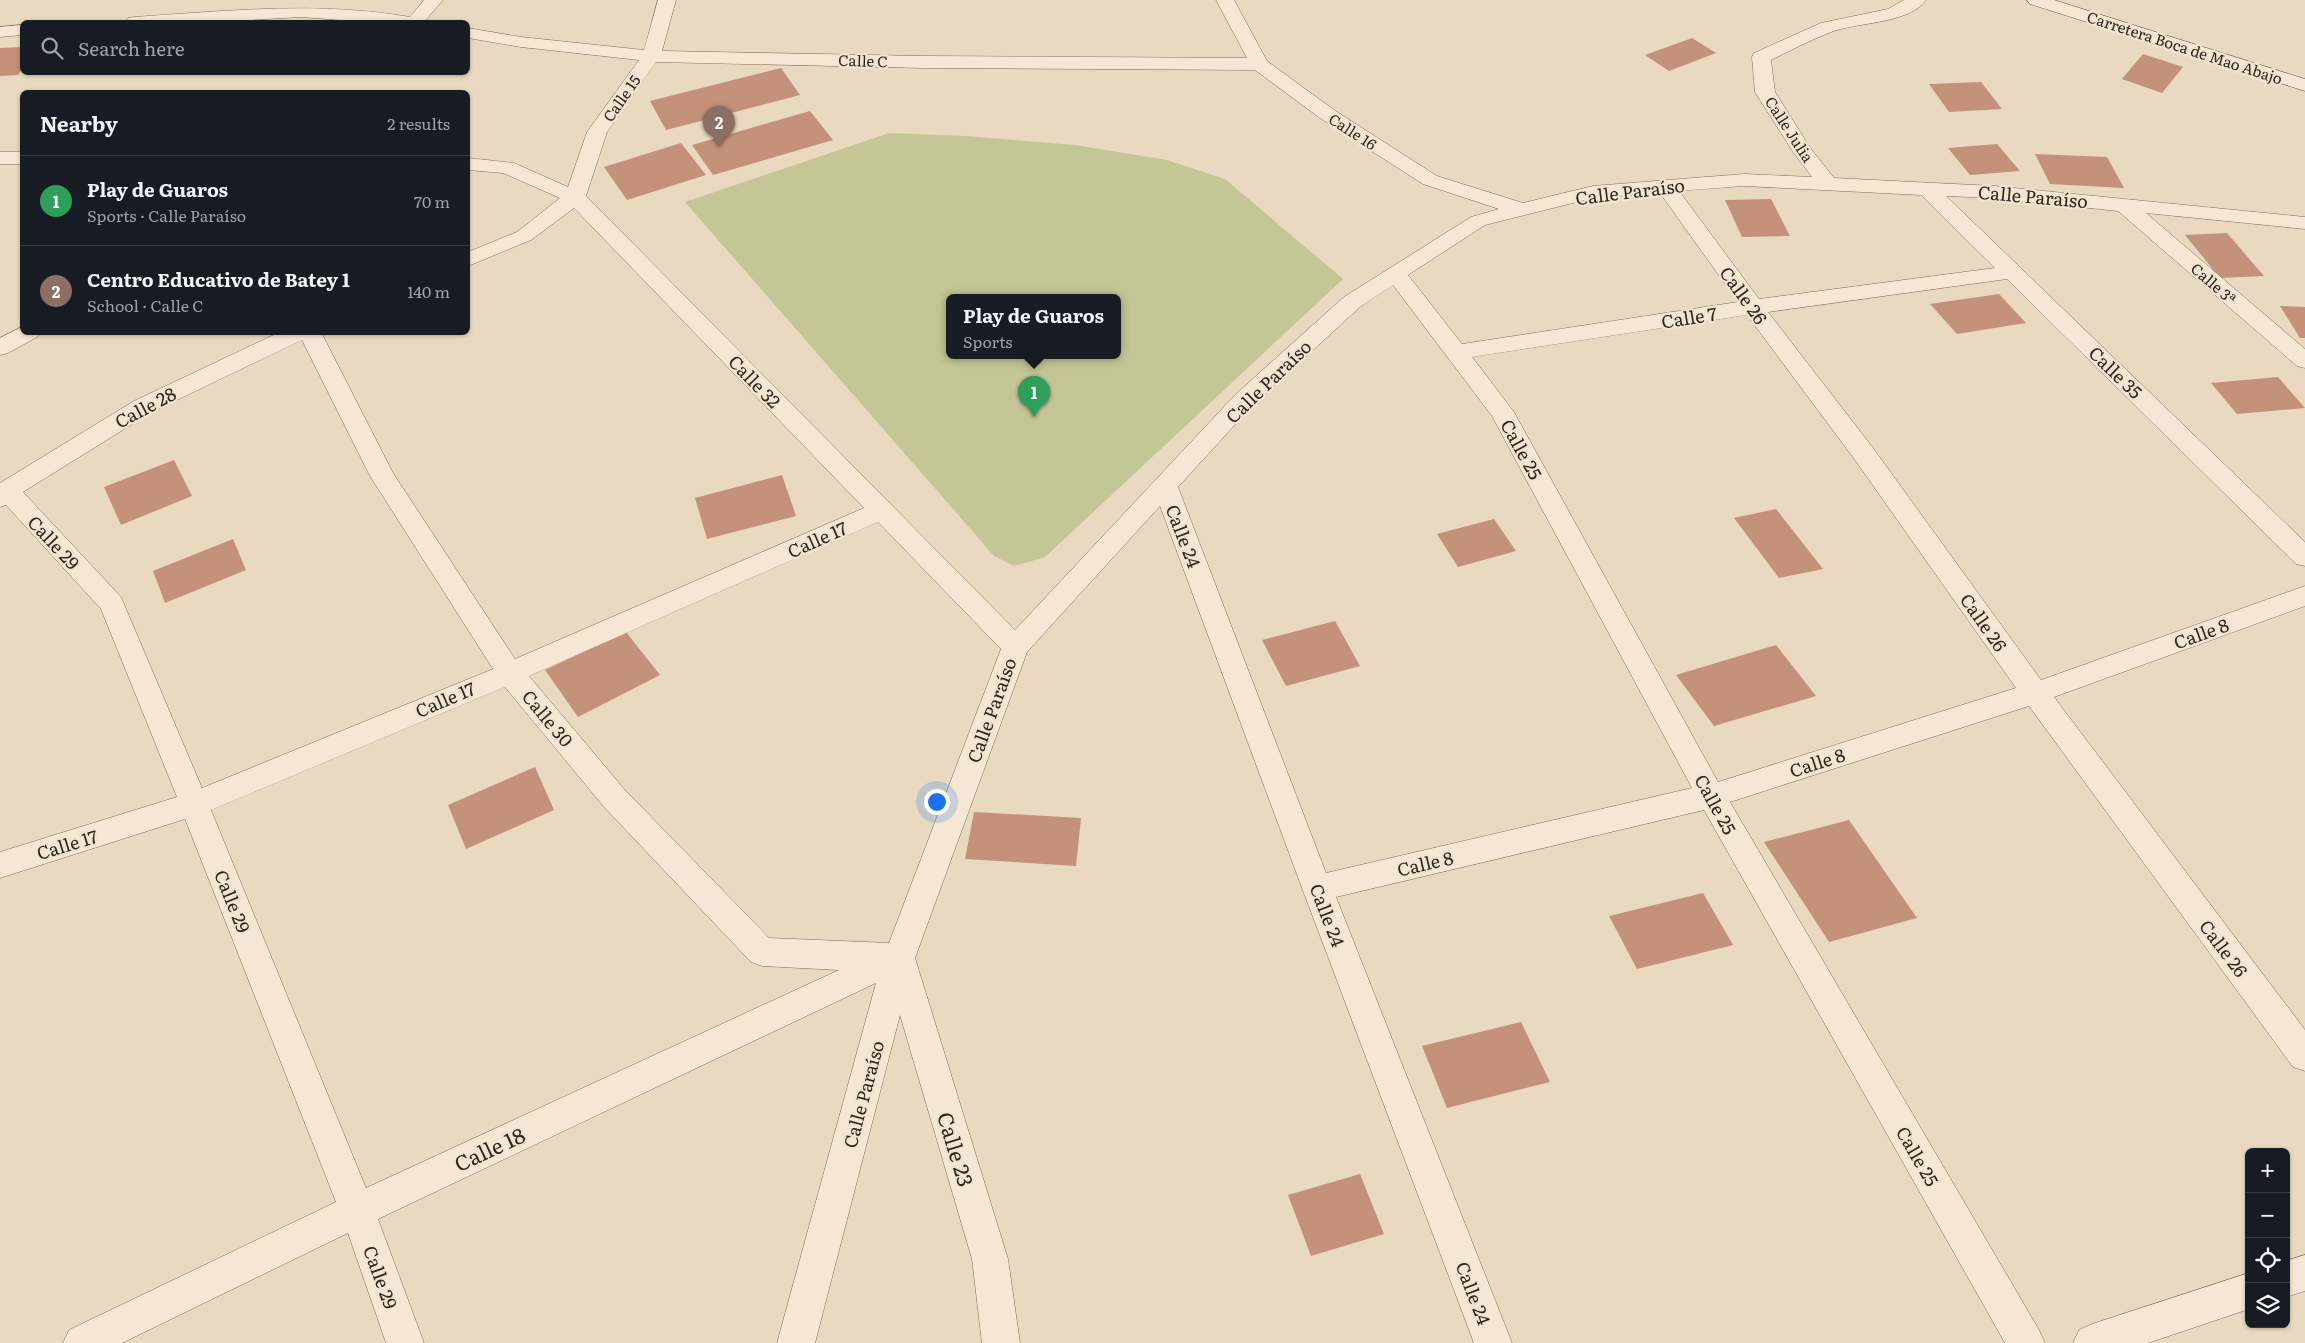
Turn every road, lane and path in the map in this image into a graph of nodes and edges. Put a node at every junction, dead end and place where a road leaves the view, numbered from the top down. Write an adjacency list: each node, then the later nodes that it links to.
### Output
1 (434, 0): 9 (street)
2 (667, 0): 13 (street, Calle 15)
3 (1225, 0): 14 (street, Calle 16)
4 (1918, 0): 19 (street, Calle Julia)
5 (2036, 0): 15 (street, Carretera Boca de Mao Abajo)
6 (242, 8): 7 (street); 8 (street)
7 (149, 20)
8 (390, 20)
9 (418, 20)
10 (20, 30): 11 (street)
11 (0, 32)
12 (470, 33): 13 (street, Calle C)
13 (650, 56): 14 (street, Calle C); 22 (street, Calle 15)
14 (1259, 64): 24 (street, Calle 16)
15 (2305, 85)
16 (0, 158): 17 (street)
17 (20, 158)
18 (470, 164): 22 (street, Calle 32)
19 (1827, 184): 20 (street, Calle Paraíso); 21 (street, Calle Paraíso)
20 (1664, 186): 24 (street, Calle Paraíso); 29 (street, Calle 26)
21 (1926, 188): 23 (street, Calle Paraíso); 27 (street, Calle 35)
22 (575, 197): 26 (street); 38 (street, Calle 32)
23 (2123, 204): 25 (street, Calle Paraíso); 35 (street, Calle 3ª)
24 (1522, 210): 28 (street, Calle Paraíso)
25 (2305, 222)
26 (470, 259)
27 (2012, 272): 29 (street, Calle 7); 39 (street, Calle 35)
28 (1396, 274): 34 (street, Calle 25); 36 (street, Calle Paraíso)
29 (1753, 307): 34 (street, Calle 7); 43 (street, Calle 26)
30 (24, 335): 33 (street)
31 (294, 335): 37 (street, Calle 28)
32 (311, 335): 42 (street, Calle 30)
33 (0, 348)
34 (1456, 352): 44 (street, Calle 25)
35 (2305, 361)
36 (1165, 485): 41 (street, Calle Paraíso); 47 (street, Calle 24)
37 (4, 494): 45 (street, Calle 29)
38 (882, 510): 41 (street, Calle 32); 42 (street, Calle 17)
39 (2305, 557)
40 (2305, 596): 43 (street, Calle 8)
41 (1015, 646): 48 (street, Calle Paraíso)
42 (510, 673): 45 (street, Calle 17); 48 (street, Calle 30)
43 (2035, 693): 44 (street, Calle 8); 49 (street, Calle 26)
44 (1711, 796): 47 (street, Calle 8); 59 (street, Calle 25)
45 (194, 804): 46 (street, Calle 17); 50 (street, Calle 29)
46 (0, 865)
47 (1317, 888): 58 (street, Calle 24)
48 (899, 958): 50 (street, Calle 18); 56 (street, Calle Paraíso); 57 (street, Calle 23)
49 (2305, 1056)
50 (357, 1210): 54 (street, Calle 18); 55 (street, Calle 29)
51 (2305, 1273): 52 (street)
52 (2290, 1278)
53 (2245, 1292): 60 (street)
54 (82, 1343)
55 (405, 1343)
56 (796, 1343)
57 (1001, 1343)
58 (1493, 1343)
59 (2026, 1343)
60 (2092, 1343)

